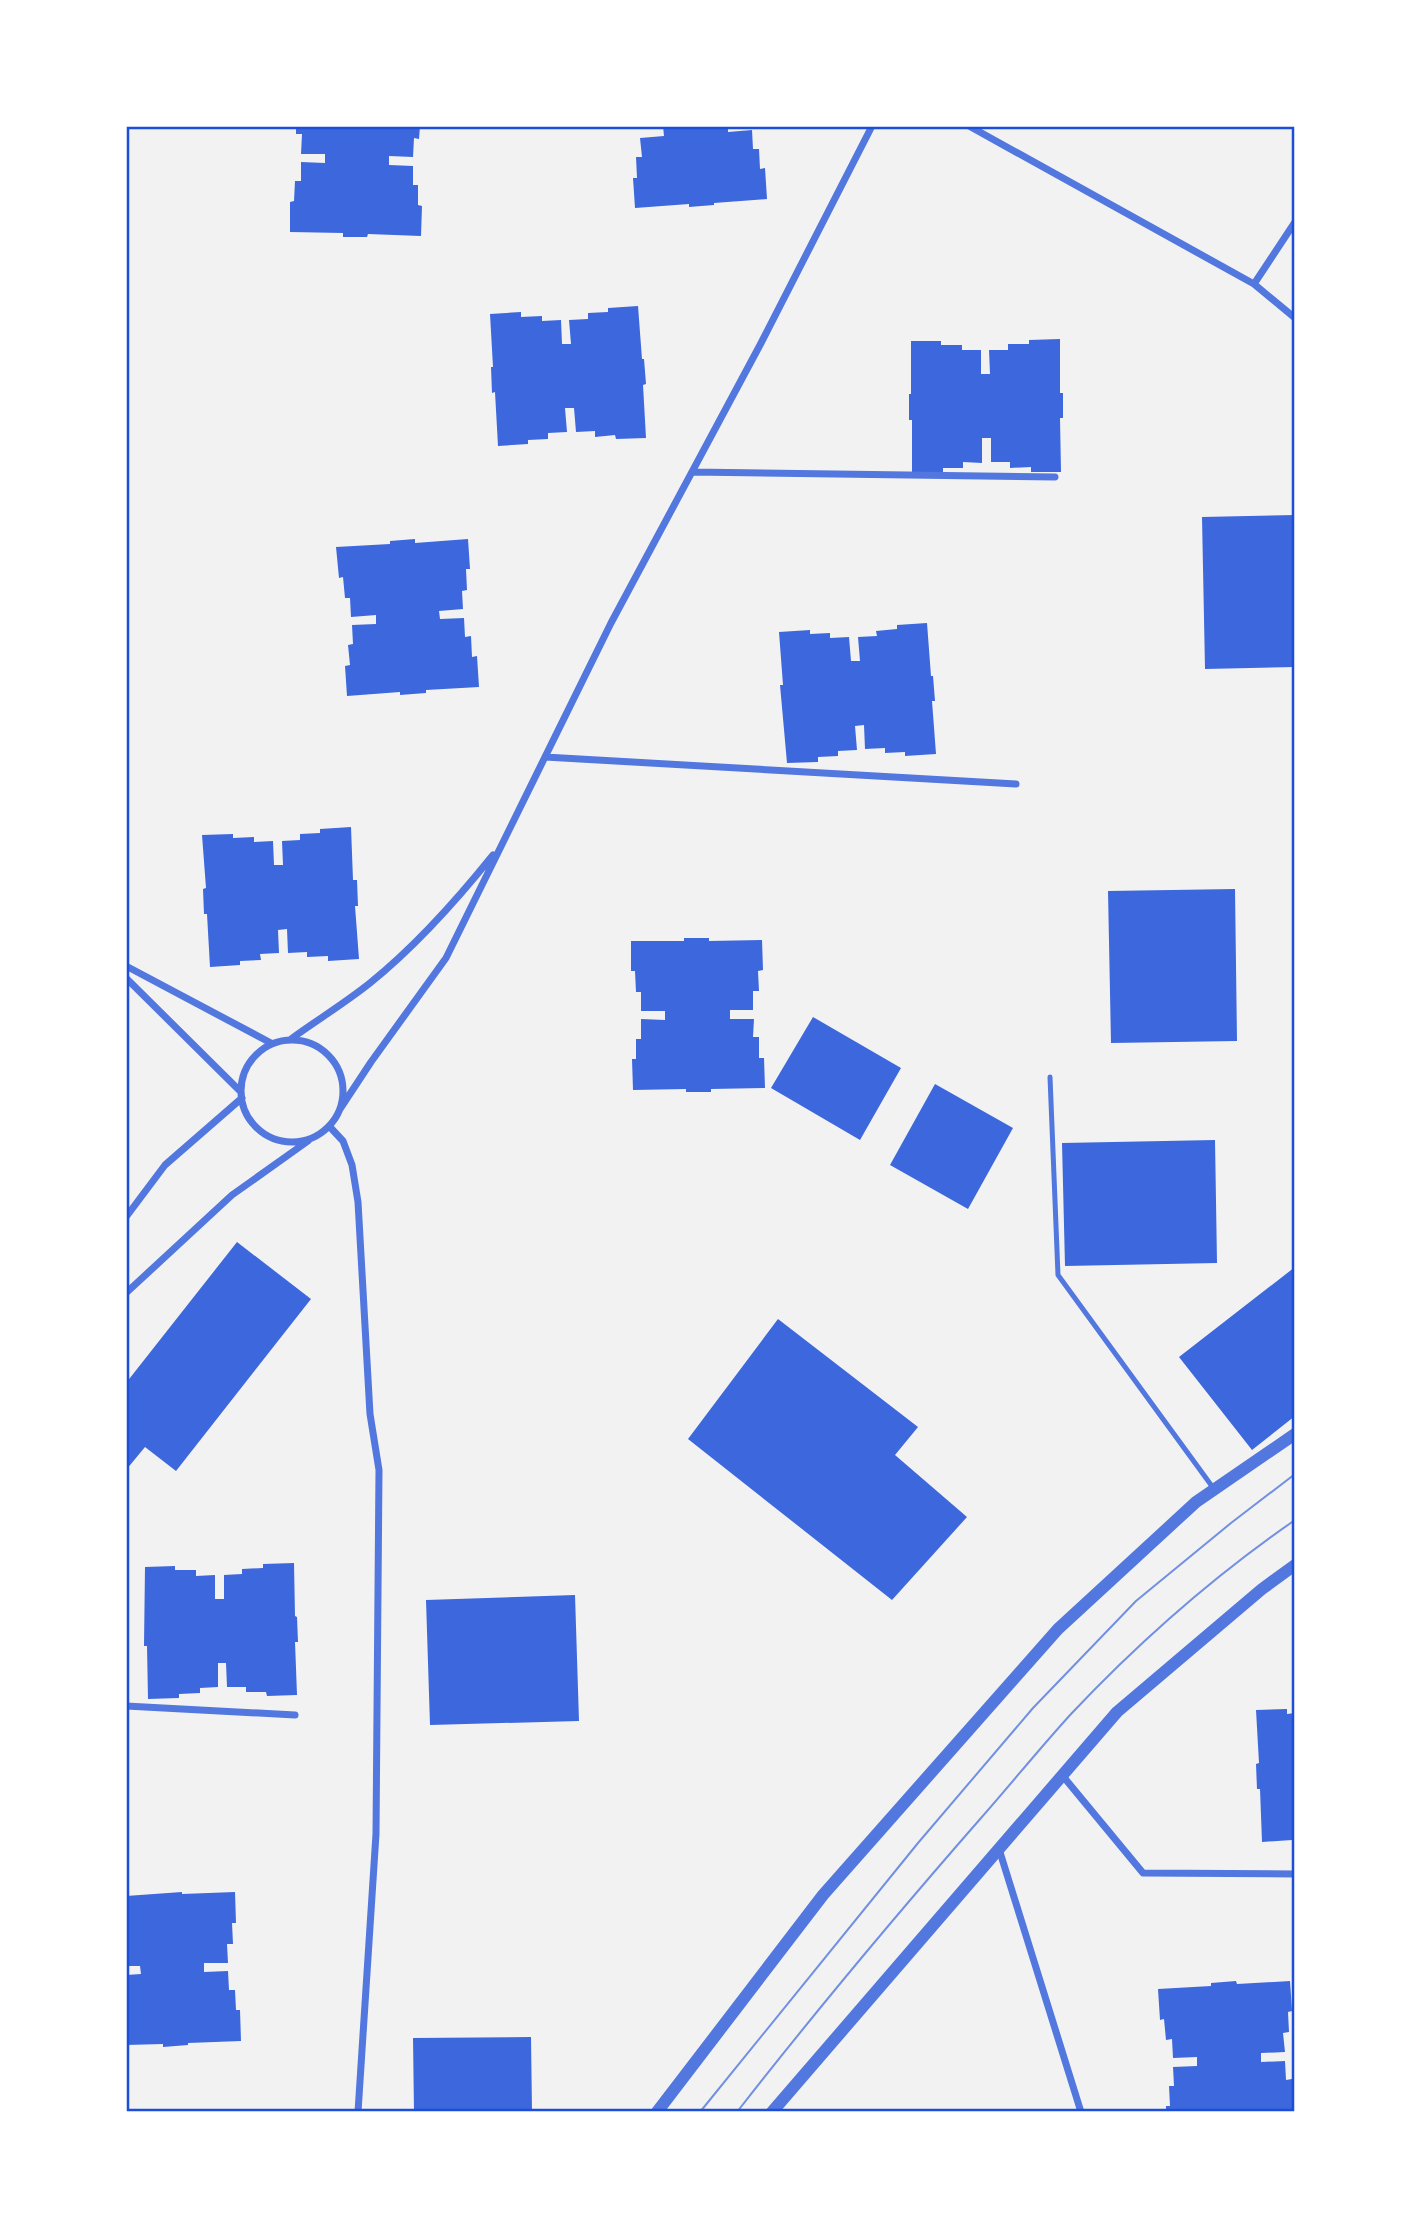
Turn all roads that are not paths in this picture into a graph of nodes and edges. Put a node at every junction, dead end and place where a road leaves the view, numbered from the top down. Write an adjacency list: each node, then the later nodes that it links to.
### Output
1 (872, 126): 6 (street)
2 (969, 126): 4 (street)
3 (1295, 222): 4 (street)
4 (1254, 285): 5 (street)
5 (1295, 318)
6 (692, 472): 7 (street); 8 (street)
7 (1055, 477)
8 (545, 757): 9 (street); 10 (street)
9 (1016, 784)
10 (502, 844): 13 (street); 17 (street)
11 (126, 966): 14 (street)
12 (126, 978): 16 (street)
13 (290, 1039): 14 (street); 17 (street)
14 (271, 1043): 16 (street)
15 (1050, 1077): 23 (lane)
16 (242, 1095): 19 (street); 20 (street)
17 (340, 1110): 18 (street)
18 (329, 1126): 19 (street); 30 (street)
19 (313, 1138): 21 (street)
20 (126, 1217)
21 (126, 1293)
22 (1295, 1434): 23 (street)
23 (1214, 1489): 31 (street)
24 (1295, 1565): 27 (street)
25 (126, 1706): 26 (street)
26 (295, 1715)
27 (1062, 1775): 28 (street); 29 (street)
28 (999, 1848): 32 (street); 33 (street)
29 (1295, 1874)
30 (358, 2112)
31 (657, 2112)
32 (772, 2112)
33 (1081, 2112)

